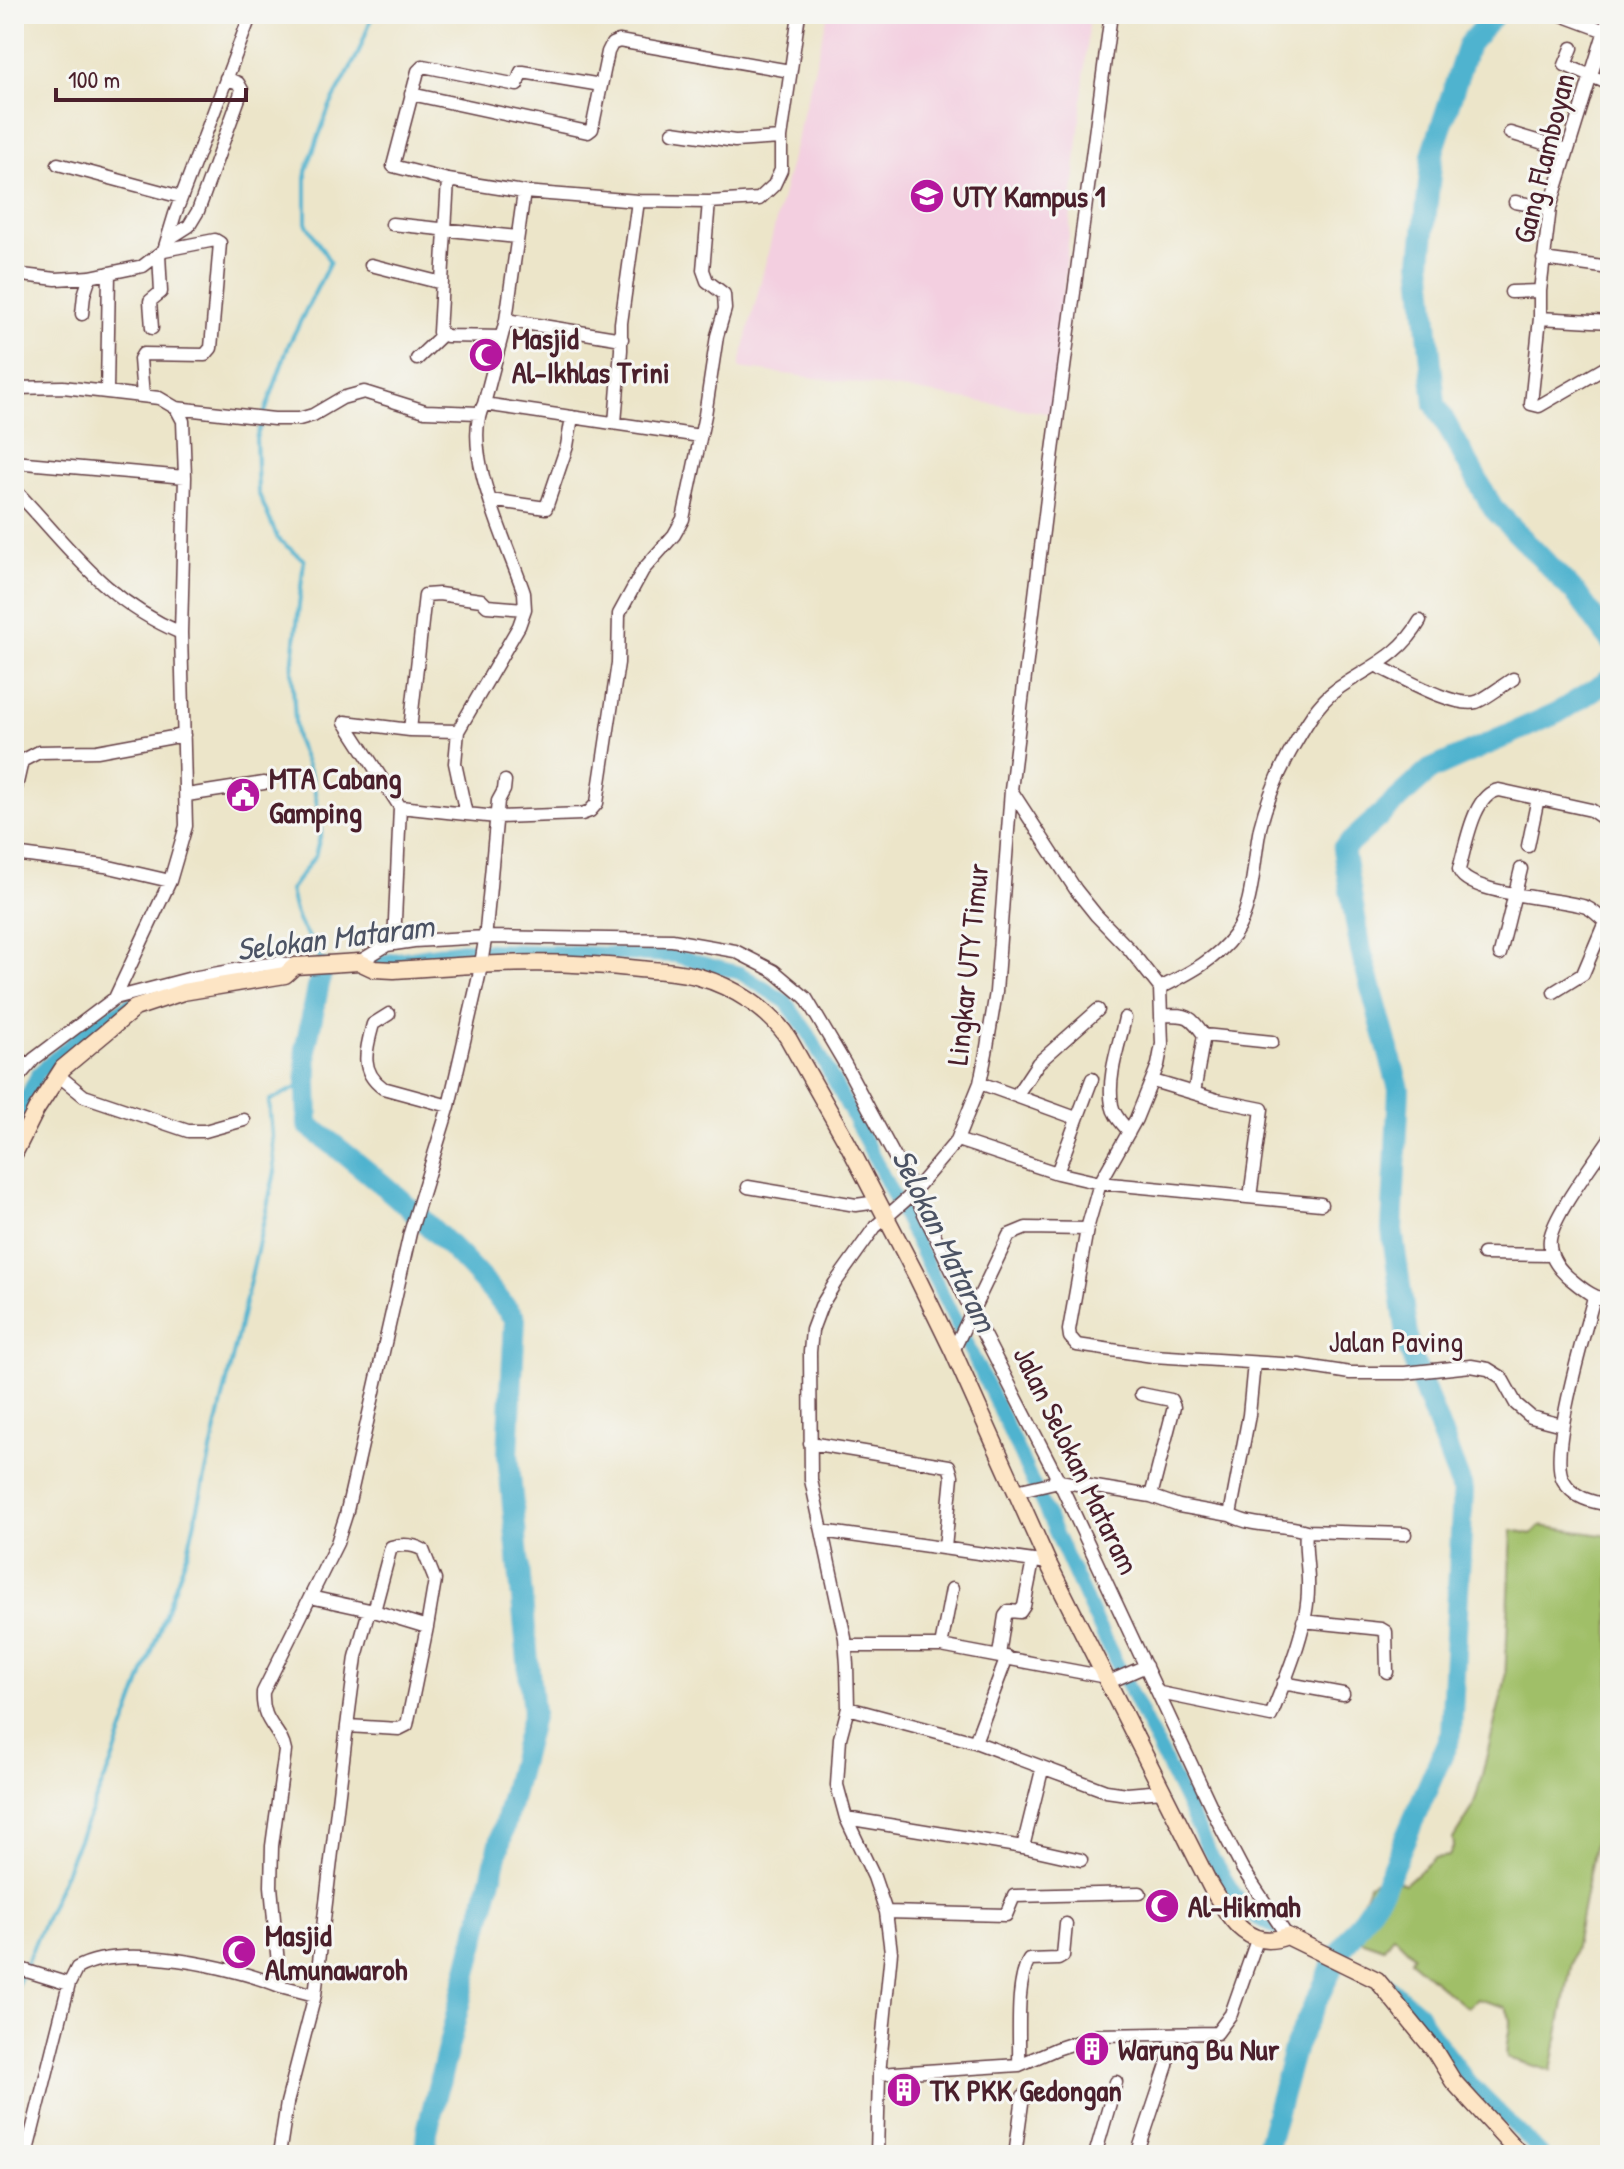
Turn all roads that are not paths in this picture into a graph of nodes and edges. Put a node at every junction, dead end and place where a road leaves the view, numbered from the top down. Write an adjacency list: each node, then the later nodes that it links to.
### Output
1 (251, 14): 10 (street)
2 (799, 14): 8 (street)
3 (1111, 14): 73 (street, Lingkar UTY Timur)
4 (1559, 14): 6 (street)
5 (1610, 14): 6 (street, Gang Flamboyan)
6 (1605, 31): 9 (street, Gang Flamboyan)
7 (1572, 48): 9 (street)
8 (790, 71): 12 (street); 18 (street)
9 (1590, 76): 11 (street); 19 (street, Gang Flamboyan)
10 (226, 78): 14 (street); 17 (street)
11 (1610, 84)
12 (601, 85): 13 (street); 13 (street)
13 (411, 94): 21 (street)
14 (206, 130): 17 (street); 23 (street)
15 (673, 132): 18 (street)
16 (1510, 133): 19 (street)
17 (224, 137): 31 (street)
18 (781, 138): 25 (street)
19 (1567, 150): 27 (street, Gang Flamboyan)
20 (58, 164): 23 (street)
21 (448, 180): 22 (street); 29 (street)
22 (524, 192): 24 (street); 30 (street)
23 (181, 197): 31 (street)
24 (638, 201): 25 (street); 48 (street)
25 (709, 202): 58 (street)
26 (1515, 202): 27 (street)
27 (1550, 208): 32 (street, Gang Flamboyan)
28 (392, 224): 29 (street)
29 (444, 228): 30 (street); 38 (street)
30 (517, 237): 43 (street)
31 (163, 248): 35 (street); 45 (street); 53 (street)
32 (1543, 259): 34 (street); 39 (street, Gang Flamboyan)
33 (371, 265): 38 (street)
34 (1610, 268)
35 (109, 273): 37 (street); 52 (street)
36 (14, 274): 37 (street)
37 (90, 277): 41 (street)
38 (442, 283): 46 (street)
39 (1540, 291): 40 (street); 42 (street, Gang Flamboyan)
40 (1511, 292)
41 (82, 314)
42 (1540, 318): 44 (street); 50 (street, Gang Flamboyan)
43 (506, 320): 47 (street); 48 (street)
44 (1610, 322)
45 (152, 328)
46 (442, 335): 47 (street); 49 (street)
47 (501, 337): 55 (street)
48 (622, 339): 57 (street)
49 (417, 359)
50 (1610, 365)
51 (14, 388): 52 (street)
52 (107, 391): 53 (street)
53 (143, 396): 54 (street)
54 (176, 408): 55 (street); 60 (street)
55 (481, 409): 56 (street); 62 (street)
56 (572, 417): 57 (street); 62 (street)
57 (615, 423): 58 (street)
58 (700, 436): 79 (street)
59 (14, 462): 60 (street)
60 (185, 477): 65 (street)
61 (14, 489): 65 (street)
62 (490, 500): 63 (street)
63 (525, 609): 68 (street); 69 (street)
64 (1420, 621): 66 (street)
65 (181, 633): 70 (street)
66 (1377, 666): 67 (street); 93 (street)
67 (1513, 679)
68 (410, 730): 69 (street); 77 (street)
69 (458, 731): 78 (street)
70 (184, 735): 74 (street); 75 (street)
71 (505, 781): 79 (street)
72 (264, 783): 74 (street)
73 (1011, 790): 93 (street); 109 (street, Lingkar UTY Timur)
74 (187, 795): 84 (street)
75 (14, 796)
76 (1538, 798): 80 (street); 81 (street); 85 (street)
77 (400, 807): 78 (street); 88 (street)
78 (466, 814): 79 (street)
79 (497, 817): 87 (street)
80 (1610, 833)
81 (1528, 846)
82 (14, 854): 84 (street)
83 (1521, 869): 85 (street)
84 (170, 881): 95 (street)
85 (1516, 894): 86 (street); 89 (street)
86 (1607, 924): 94 (street)
87 (485, 939): 88 (street, Jalan Selokan Mataram); 91 (street); 122 (street, Jalan Selokan Mataram)
88 (394, 943): 90 (street, Jalan Selokan Mataram)
89 (1500, 954)
90 (354, 962): 91 (street); 92 (street, Jalan Selokan Mataram)
91 (481, 962): 112 (street); 125 (street)
92 (293, 969): 95 (street, Jalan Selokan Mataram); 105 (street)
93 (1160, 988): 98 (street)
94 (1554, 992)
95 (115, 998): 102 (street, Jalan Selokan Mataram)
96 (1098, 1010): 111 (street)
97 (389, 1014): 112 (street)
98 (1162, 1015): 100 (street); 107 (street)
99 (1125, 1018): 115 (street)
100 (1204, 1035): 101 (street); 110 (street)
101 (1272, 1042)
102 (47, 1052): 104 (street, Jalan Selokan Mataram); 105 (street)
103 (14, 1053): 104 (street)
104 (27, 1066): 108 (street, Jalan Selokan Mataram)
105 (60, 1069): 114 (street); 118 (street)
106 (1092, 1079): 113 (street)
107 (1153, 1081): 110 (street); 115 (street)
108 (14, 1082)
109 (980, 1083): 111 (street); 117 (street, Lingkar UTY Timur)
110 (1194, 1093): 123 (street)
111 (1016, 1096): 113 (street)
112 (449, 1106): 148 (street)
113 (1076, 1118): 119 (street)
114 (244, 1120)
115 (1129, 1132): 120 (street)
116 (1610, 1138): 128 (street)
117 (957, 1140): 119 (street); 122 (street, Lingkar UTY Timur)
118 (14, 1154)
119 (1057, 1173): 120 (street)
120 (1100, 1183): 123 (street); 126 (street)
121 (748, 1187): 125 (street)
122 (911, 1194): 125 (street, Lingkar UTY Timur); 131 (street, Jalan Selokan Mataram)
123 (1250, 1197): 124 (street)
124 (1321, 1204)
125 (885, 1212): 132 (street); 136 (street, Lingkar UTY Timur)
126 (1087, 1229): 131 (street); 133 (street, Jalan Paving)
127 (1483, 1254): 128 (street)
128 (1552, 1255): 129 (street)
129 (1594, 1297): 130 (street); 135 (street)
130 (1610, 1302)
131 (972, 1315): 132 (street); 137 (street, Jalan Selokan Mataram)
132 (955, 1348): 138 (street)
133 (1254, 1363): 135 (street, Jalan Paving); 141 (street)
134 (1141, 1394): 139 (street)
135 (1562, 1425): 140 (street)
136 (810, 1443): 142 (street, Lingkar UTY Timur); 145 (street)
137 (1056, 1482): 138 (street); 139 (street); 155 (street, Jalan Selokan Mataram)
138 (1023, 1489): 146 (street)
139 (1151, 1496): 141 (street)
140 (1610, 1505)
141 (1230, 1515): 143 (street)
142 (822, 1531): 145 (street); 152 (street, Lingkar UTY Timur)
143 (1306, 1531): 144 (street); 150 (street)
144 (1405, 1534)
145 (945, 1548): 146 (street)
146 (1040, 1562): 154 (street); 157 (street)
147 (952, 1589): 153 (street)
148 (310, 1597): 149 (street); 176 (street)
149 (372, 1610): 151 (street); 151 (street); 162 (street)
150 (1303, 1621): 156 (street); 158 (street)
151 (427, 1627): 162 (street)
152 (846, 1646): 153 (street); 161 (street, Lingkar UTY Timur)
153 (941, 1646): 154 (street)
154 (1003, 1656): 157 (street); 163 (street)
155 (1143, 1668): 157 (street); 159 (street, Jalan Selokan Mataram)
156 (1387, 1672)
157 (1111, 1679): 165 (street)
158 (1283, 1683): 159 (street); 160 (street)
159 (1160, 1693): 172 (street, Jalan Selokan Mataram)
160 (1343, 1694)
161 (848, 1708): 163 (street); 166 (street, Lingkar UTY Timur)
162 (347, 1726): 177 (street)
163 (975, 1742): 164 (street)
164 (1042, 1770): 165 (street); 167 (street)
165 (1163, 1791): 173 (street)
166 (846, 1818): 167 (street); 170 (street, Lingkar UTY Timur)
167 (1023, 1847): 168 (street)
168 (1081, 1860)
169 (1140, 1893): 170 (street)
170 (886, 1912): 180 (street, Lingkar UTY Timur)
171 (1066, 1924): 179 (street)
172 (1286, 1939): 173 (street); 189 (street)
173 (1257, 1940): 178 (street)
174 (14, 1967): 175 (street)
175 (69, 1984): 176 (street); 183 (street)
176 (280, 1986): 177 (street)
177 (315, 1995): 184 (street)
178 (1172, 2035): 179 (street); 188 (street)
179 (1019, 2065): 180 (street)
180 (879, 2074): 185 (street, Lingkar UTY Timur)
181 (1116, 2082): 187 (street)
182 (1023, 2096): 186 (street)
183 (26, 2155)
184 (279, 2155)
185 (877, 2155)
186 (1015, 2155)
187 (1095, 2155)
188 (1137, 2155)
189 (1521, 2155)

